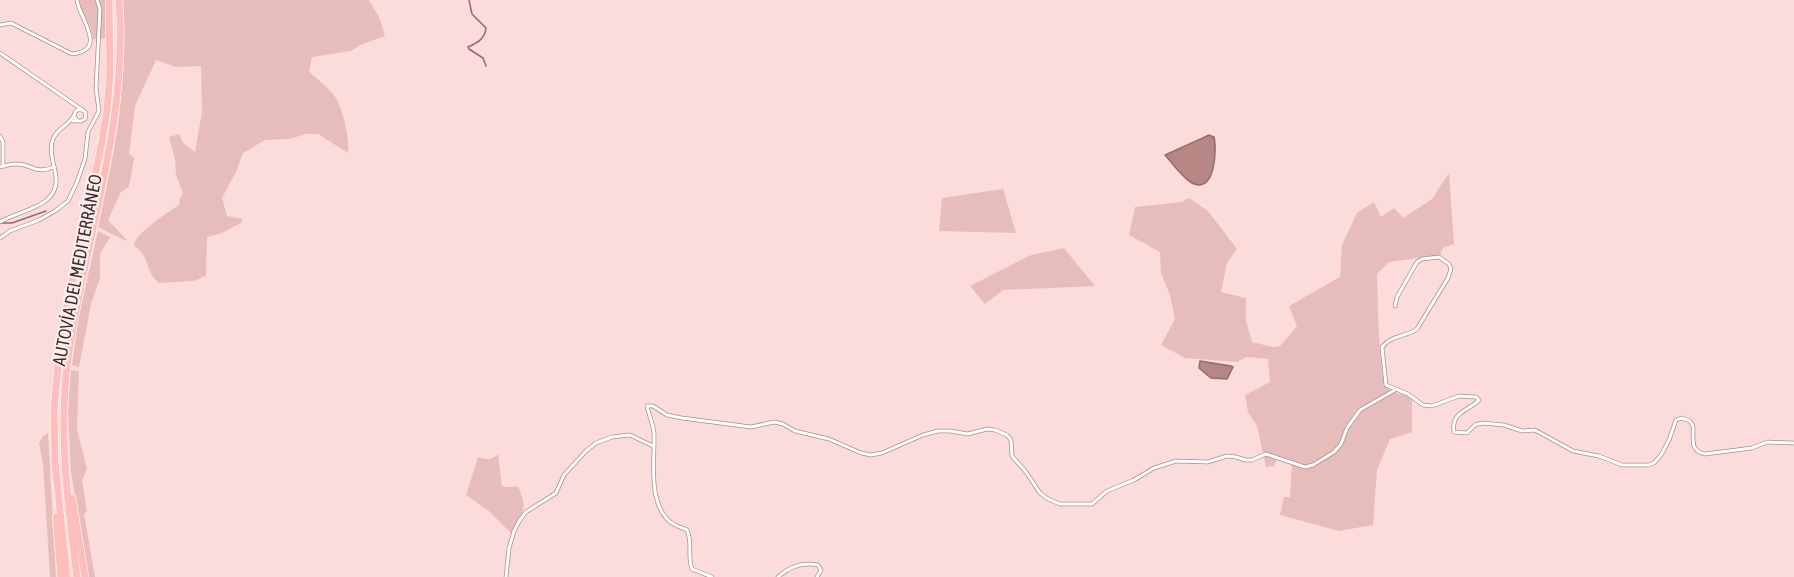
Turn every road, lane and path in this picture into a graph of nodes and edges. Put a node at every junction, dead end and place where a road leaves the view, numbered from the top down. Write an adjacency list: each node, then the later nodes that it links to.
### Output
1 (77, 0): 5 (street)
2 (97, 0): 16 (street)
3 (110, 0): 22 (highway, AUTOVÍA DEL MEDITERRÁNEO)
4 (119, 0): 19 (highway, AUTOVÍA DEL MEDITERRÁNEO)
5 (0, 25)
6 (0, 53): 7 (street)
7 (75, 105): 8 (street); 9 (street)
8 (84, 111): 9 (street); 10 (street)
9 (75, 114): 10 (street); 11 (street)
10 (77, 120): 11 (street)
11 (71, 121): 14 (street)
12 (0, 136): 13 (street)
13 (2, 166): 14 (street)
14 (54, 167): 15 (street)
15 (0, 222)
16 (0, 238)
17 (1395, 306): 18 (street)
18 (1395, 390): 20 (street); 21 (street)
19 (63, 439): 25 (highway, AUTOVÍA DEL MEDITERRÁNEO); 26 (highway)
20 (1794, 443)
21 (653, 446): 27 (street); 28 (street)
22 (55, 463): 23 (highway); 24 (highway, AUTOVÍA DEL MEDITERRÁNEO)
23 (60, 577)
24 (68, 577)
25 (76, 577)
26 (85, 577)
27 (506, 577)
28 (712, 577)
29 (778, 577): 30 (street)
30 (817, 577)

